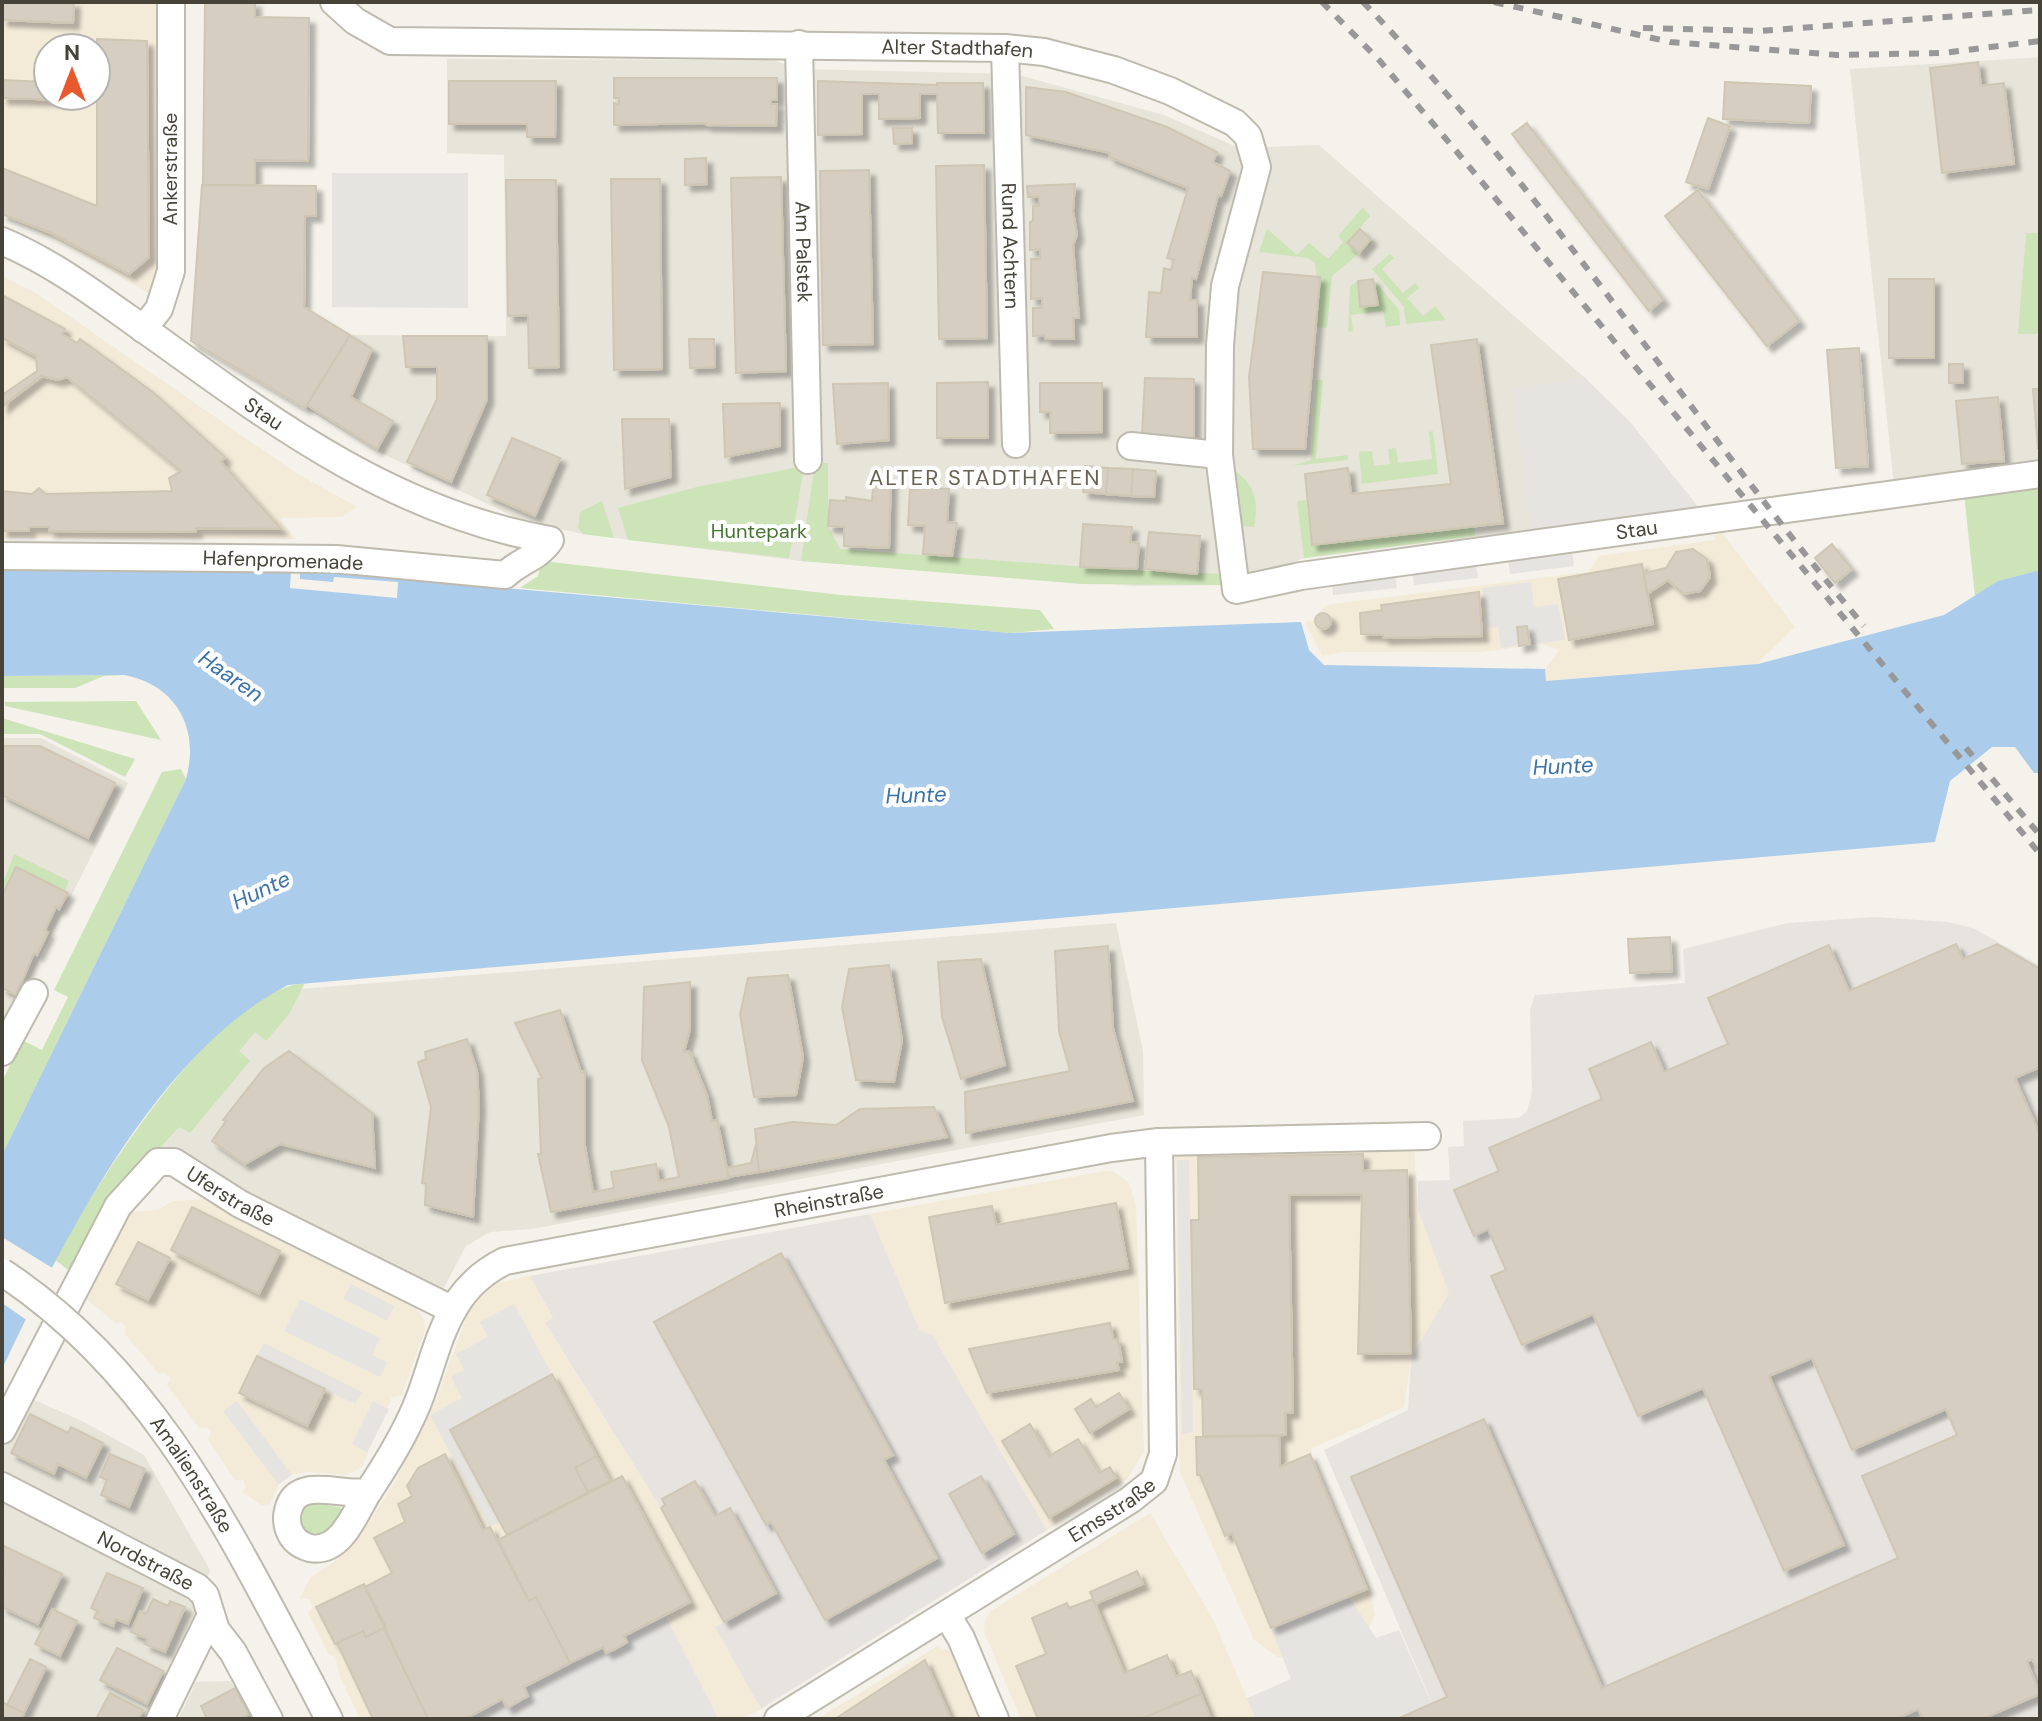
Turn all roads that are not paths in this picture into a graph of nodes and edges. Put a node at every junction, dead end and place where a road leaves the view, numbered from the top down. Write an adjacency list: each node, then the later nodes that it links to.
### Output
1 (171, 2): 6 (street, Ankerstraße)
2 (334, 2): 3 (street, Alter Stadthafen)
3 (799, 44): 4 (street, Alter Stadthafen); 10 (street, Am Palstek)
4 (1005, 48): 7 (street, Rund Achtern); 9 (street, Alter Stadthafen)
5 (2, 241): 6 (street, Stau)
6 (143, 329): 12 (street, Stau)
7 (1016, 444)
8 (1131, 446): 9 (street)
9 (1219, 455): 14 (street, Alter Stadthafen)
10 (808, 460)
11 (2040, 474): 14 (street, Stau)
12 (550, 540): 13 (street, Hafenpromenade)
13 (2, 556)
14 (1236, 590)
15 (34, 993): 16 (street)
16 (2, 1052)
17 (1427, 1136): 18 (street, Rheinstraße)
18 (1159, 1142): 20 (street, Rheinstraße); 24 (street, Emsstraße)
19 (2, 1272): 28 (street, Amalienstraße, bridge)
20 (453, 1310): 21 (street, Uferstraße); 23 (street, Rheinstraße)
21 (2, 1430)
22 (2, 1486): 25 (street, Nordstraße)
23 (369, 1491)
24 (947, 1615): 29 (street, Emsstraße); 30 (street)
25 (210, 1617): 26 (street); 27 (street, Nordstraße)
26 (160, 1719)
27 (269, 1719)
28 (329, 1719)
29 (778, 1719)
30 (995, 1719)

